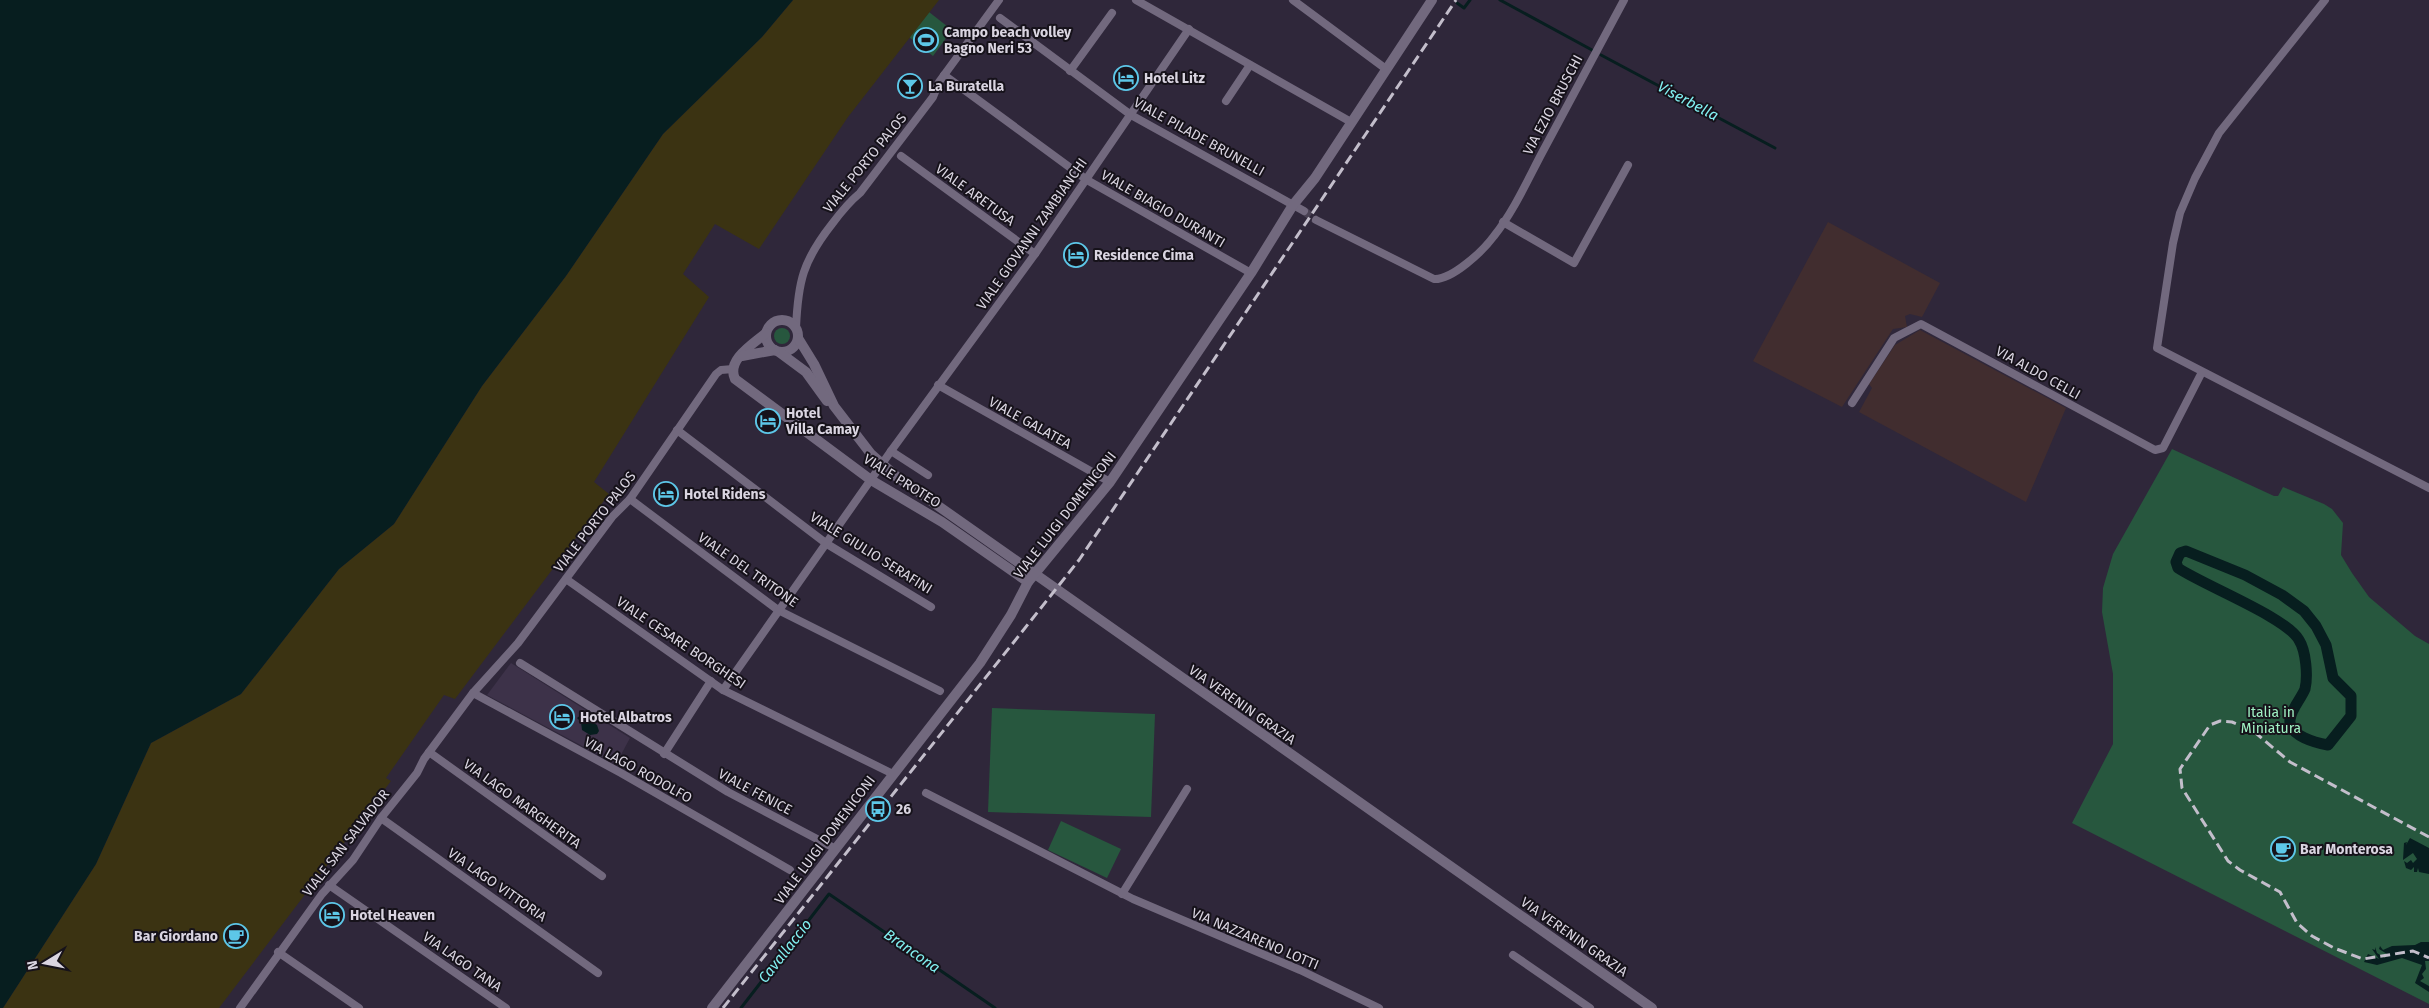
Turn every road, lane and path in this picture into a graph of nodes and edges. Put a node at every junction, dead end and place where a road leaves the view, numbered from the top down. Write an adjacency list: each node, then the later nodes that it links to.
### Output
1 (999, 0): 13 (street, VIALE PORTO PALOS)
2 (1136, 0): 9 (street)
3 (1293, 0): 11 (street)
4 (1432, 0): 11 (street, VIALE LUIGI DOMENICONI)
5 (1624, 0): 23 (street, VIA EZIO BRUSCHI)
6 (2326, 0): 31 (street)
7 (1112, 13): 12 (street)
8 (1000, 18): 12 (street, VIALE PILADE BRUNELLI)
9 (1189, 29): 10 (street); 15 (street, VIALE GIOVANNI ZAMBIANCHI)
10 (1250, 64): 14 (street); 16 (street)
11 (1386, 69): 16 (street, VIALE LUIGI DOMENICONI)
12 (1070, 71): 15 (street, VIALE PILADE BRUNELLI)
13 (944, 75): 19 (street, VIALE BIAGIO DURANTI); 27 (street, VIALE PORTO PALOS)
14 (1226, 101)
15 (1131, 114): 19 (street, VIALE GIOVANNI ZAMBIANCHI); 20 (street, VIALE PILADE BRUNELLI)
16 (1351, 122): 20 (street, VIALE LUIGI DOMENICONI)
17 (901, 156): 24 (street, VIALE ARETUSA)
18 (1628, 165): 23 (street)
19 (1087, 180): 24 (street, VIALE GIOVANNI ZAMBIANCHI); 25 (street, VIALE BIAGIO DURANTI)
20 (1293, 205): 21 (street); 25 (street, VIALE LUIGI DOMENICONI)
21 (1304, 211)
22 (1316, 220): 23 (street, VIA EZIO BRUSCHI)
23 (1503, 222)
24 (1035, 254): 32 (street, VIALE GIOVANNI ZAMBIANCHI)
25 (1251, 273): 39 (street, VIALE LUIGI DOMENICONI)
26 (766, 333): 27 (street); 28 (street); 29 (street)
27 (797, 333): 28 (street); 34 (street, VIA VERENIN GRAZIA)
28 (777, 351): 29 (street); 34 (street, VIA VERENIN GRAZIA)
29 (741, 356): 30 (street)
30 (733, 369): 35 (street, VIALE PORTO PALOS); 38 (street, VIALE PROTEO)
31 (2202, 372): 33 (street, VIA ALDO CELLI); 40 (street)
32 (938, 385): 36 (street, VIALE GIOVANNI ZAMBIANCHI); 39 (street, VIALE GALATEA)
33 (1852, 403)
34 (834, 406): 72 (street, VIA VERENIN GRAZIA)
35 (677, 430): 41 (street, VIALE PORTO PALOS); 42 (street, VIALE GIULIO SERAFINI)
36 (891, 452): 37 (street); 38 (street, VIALE GIOVANNI ZAMBIANCHI)
37 (928, 475)
38 (871, 480): 42 (street, VIALE GIOVANNI ZAMBIANCHI); 44 (street, VIALE PROTEO)
39 (1110, 482): 44 (street, VIALE LUIGI DOMENICONI)
40 (2429, 488)
41 (630, 499): 43 (street, VIALE PORTO PALOS); 46 (street, VIALE DEL TRITONE)
42 (827, 544): 45 (street, VIALE GIULIO SERAFINI); 46 (street, VIALE GIOVANNI ZAMBIANCHI)
43 (566, 579): 48 (street, VIALE CESARE BORGHESI); 51 (street, VIALE PORTO PALOS)
44 (1028, 582): 54 (street, VIALE LUIGI DOMENICONI)
45 (932, 607)
46 (778, 610): 49 (street, VIALE GIOVANNI ZAMBIANCHI); 50 (street, VIALE DEL TRITONE)
47 (520, 663): 53 (street, VIALE FENICE)
48 (711, 681): 49 (street, VIALE CESARE BORGHESI); 53 (street)
49 (723, 690): 54 (street, VIALE CESARE BORGHESI)
50 (940, 690)
51 (472, 693): 52 (street, VIALE SAN SALVADOR); 59 (street, VIA LAGO RODOLFO)
52 (428, 752): 57 (street, VIALE SAN SALVADOR); 60 (street, VIA LAGO MARGHERITA)
53 (664, 754): 58 (street, VIALE FENICE)
54 (893, 774): 58 (street, VIALE LUIGI DOMENICONI)
55 (1188, 789): 62 (street)
56 (926, 793): 62 (street, VIA NAZZARENO LOTTI)
57 (381, 818): 61 (street, VIALE SAN SALVADOR); 65 (street, VIA LAGO VITTORIA)
58 (836, 849): 69 (street, VIALE LUIGI DOMENICONI)
59 (790, 870)
60 (602, 876)
61 (329, 886): 63 (street, VIALE SAN SALVADOR); 68 (street, VIA LAGO TANA)
62 (1122, 894): 70 (street, VIA NAZZARENO LOTTI)
63 (278, 952): 66 (street, VIALE SAN SALVADOR); 67 (street)
64 (1513, 955): 71 (street)
65 (598, 973)
66 (240, 1008)
67 (359, 1008)
68 (506, 1008)
69 (712, 1008)
70 (1379, 1008)
71 (1590, 1008)
72 (1652, 1008)

